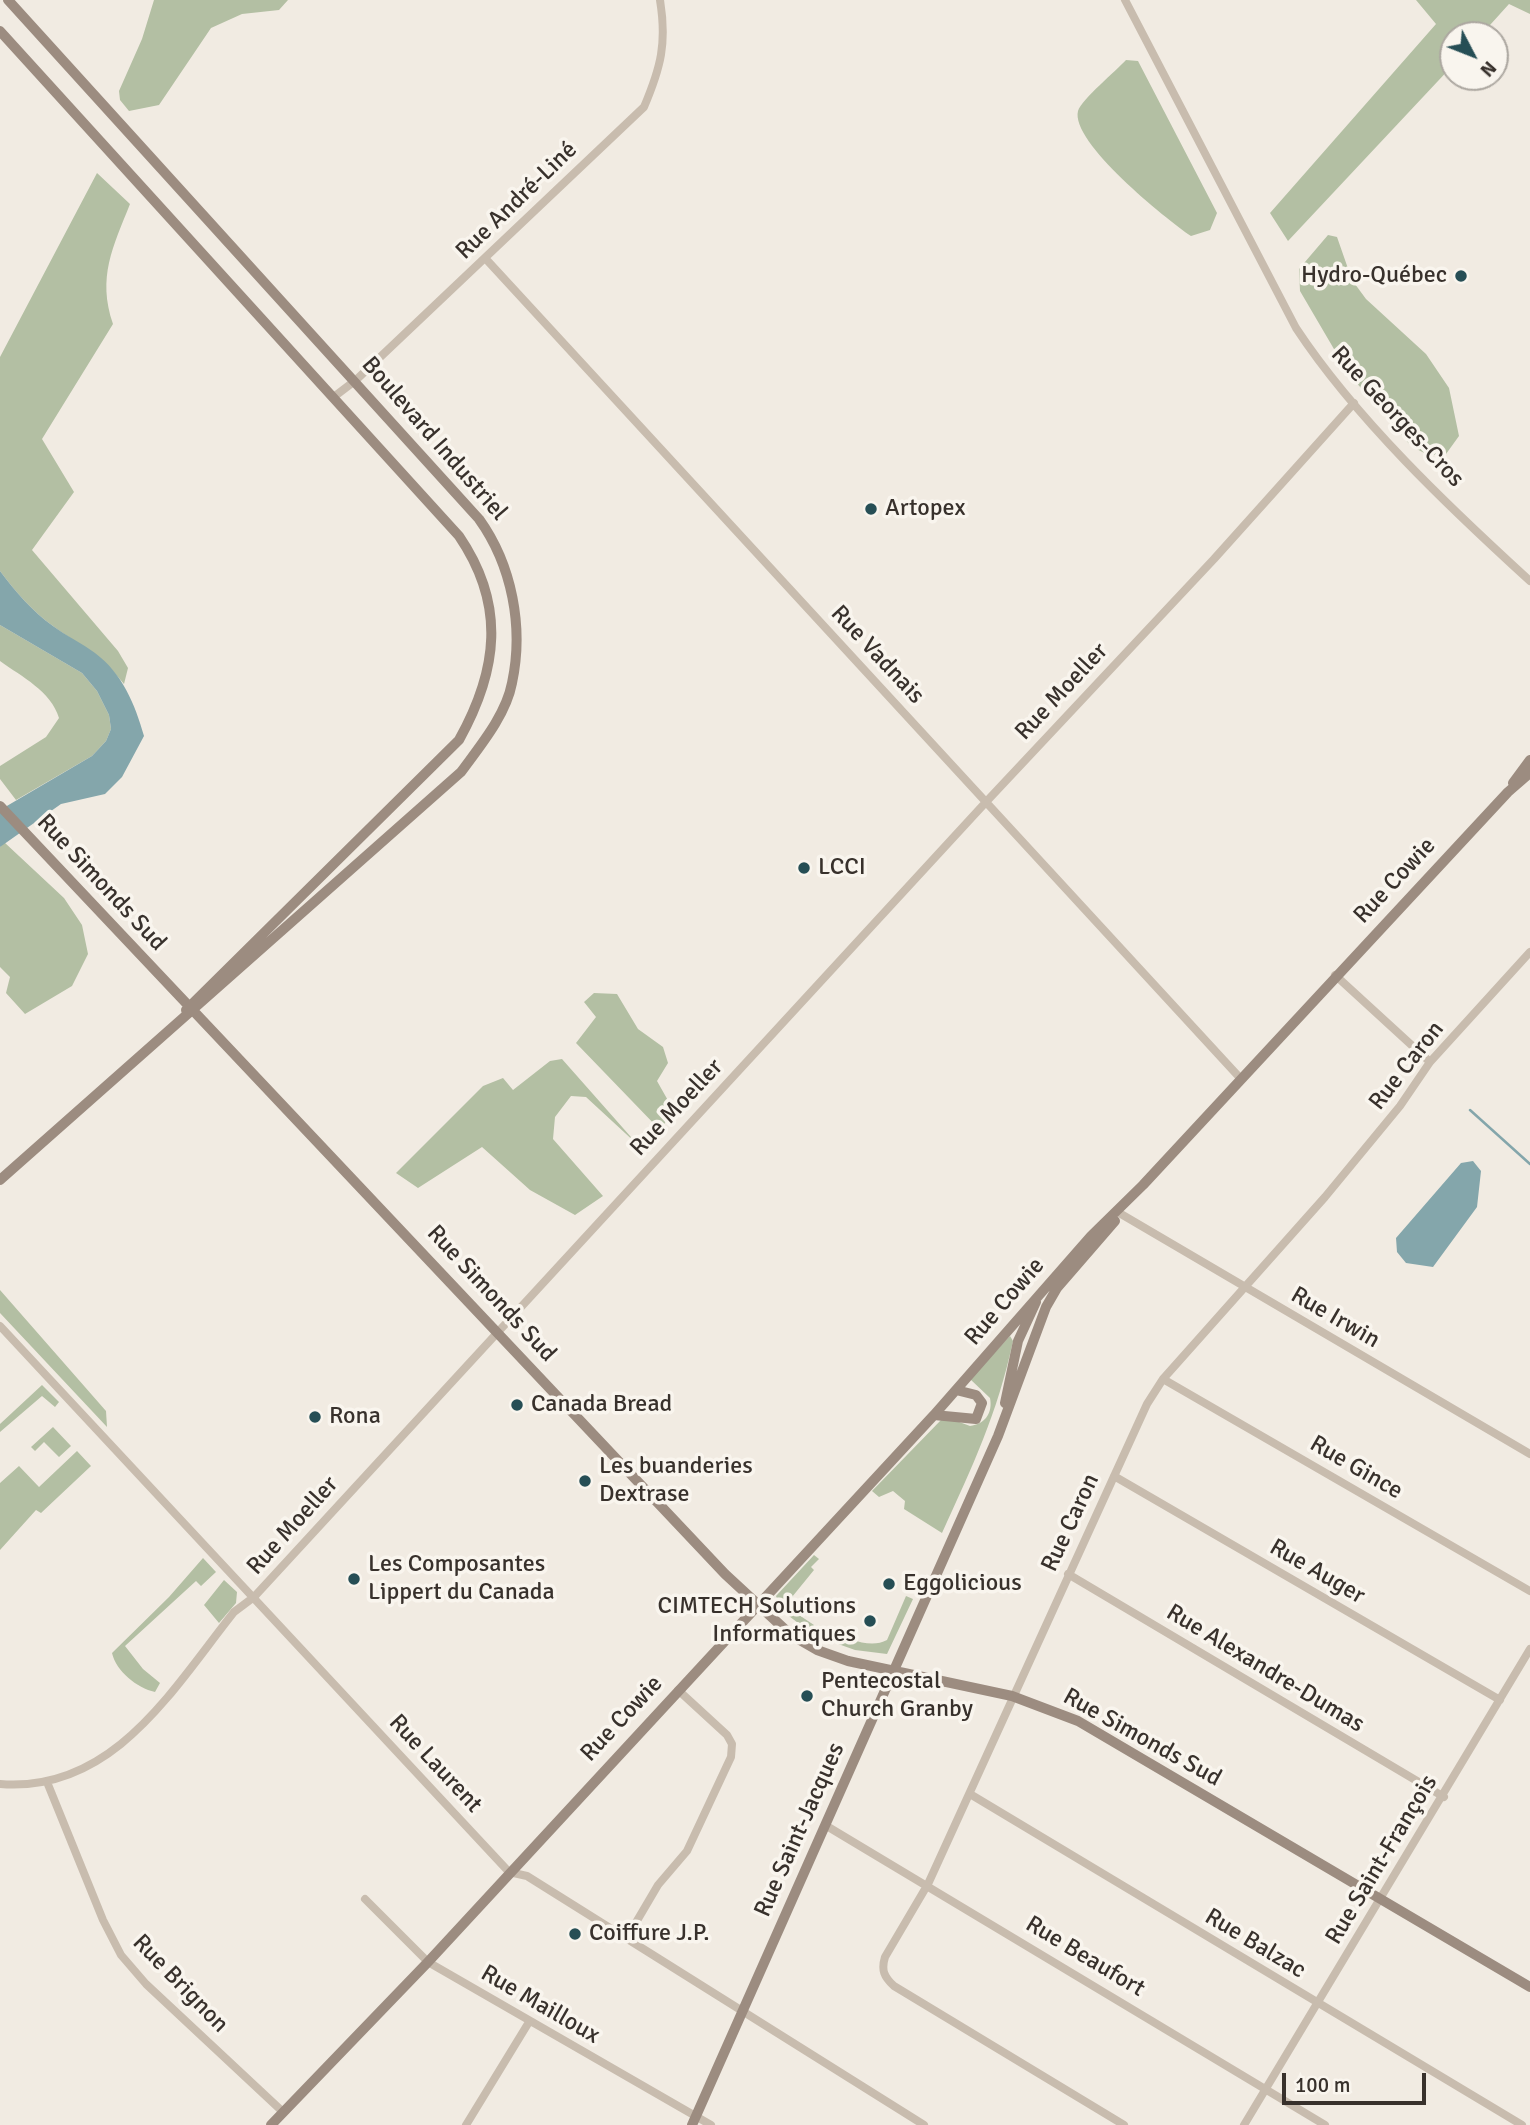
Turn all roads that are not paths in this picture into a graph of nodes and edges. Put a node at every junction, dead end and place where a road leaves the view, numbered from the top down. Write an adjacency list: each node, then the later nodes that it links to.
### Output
1 (8, 0): 6 (street, Boulevard Industriel)
2 (660, 0): 5 (street, Rue André-Liné)
3 (1125, 0): 8 (street, Rue Georges-Cros)
4 (0, 30): 7 (street, Boulevard Industriel)
5 (485, 258): 6 (street, Rue André-Liné); 13 (street, Rue Vadnais)
6 (356, 380): 7 (street, Rue André-Liné); 17 (street, Boulevard Industriel)
7 (335, 396): 17 (street, Boulevard Industriel)
8 (1354, 403): 9 (street, Rue Georges-Cros); 13 (street, Rue Moeller)
9 (1530, 581)
10 (1530, 760): 12 (street, Rue Cowie)
11 (1530, 773): 12 (street, Rue Cowie)
12 (1508, 792): 16 (street, Rue Cowie)
13 (986, 802): 19 (street, Rue Vadnais); 26 (street, Rue Moeller)
14 (0, 806): 17 (street, Rue Simonds Sud)
15 (1530, 952): 18 (street, Rue Caron)
16 (1335, 975): 18 (street); 19 (street, Rue Cowie)
17 (192, 1007): 20 (street, Boulevard Industriel); 26 (street, Rue Simonds Sud)
18 (1430, 1062): 24 (street, Rue Caron)
19 (1241, 1079): 21 (street, Rue Cowie)
20 (0, 1180)
21 (1143, 1185): 22 (street, Rue Cowie); 23 (street, Rue Cowie)
22 (1121, 1214): 24 (street, Rue Irwin); 30 (street, Rue Saint-Jacques)
23 (1047, 1283): 28 (street, Rue Cowie); 30 (street, Rue Saint-Jacques)
24 (1243, 1286): 27 (street, Rue Caron); 31 (street, Rue Irwin)
25 (0, 1326): 35 (street, Rue Laurent)
26 (497, 1331): 35 (street, Rue Moeller); 36 (street, Rue Simonds Sud)
27 (1163, 1379): 32 (street, Rue Caron); 34 (street, Rue Gince)
28 (956, 1390): 29 (street, Rue Cowie); 29 (street)
29 (934, 1415): 36 (street, Rue Cowie)
30 (998, 1436): 38 (street, Rue Saint-Jacques)
31 (1530, 1454)
32 (1114, 1476): 33 (street, Rue Caron); 41 (street, Rue Auger)
33 (1068, 1574): 40 (street, Rue Caron); 45 (street, Rue Alexandre-Dumas)
34 (1530, 1591)
35 (254, 1597): 42 (street, Rue Moeller); 47 (street, Rue Laurent)
36 (756, 1604): 38 (street, Rue Simonds Sud); 39 (street, Rue Cowie)
37 (1530, 1650): 41 (street, Rue Saint-François)
38 (895, 1669): 40 (street, Rue Simonds Sud); 46 (street, Rue Saint-Jacques)
39 (678, 1690): 47 (street, Rue Cowie); 51 (street)
40 (1012, 1696): 44 (street, Rue Caron); 50 (street, Rue Simonds Sud)
41 (1500, 1700): 45 (street, Rue Saint-François)
42 (47, 1782): 43 (street, Rue Moeller); 58 (street, Rue Brignon)
43 (0, 1784)
44 (970, 1794): 48 (street, Rue Caron); 54 (street, Rue Balzac)
45 (1444, 1797): 50 (street, Rue Saint-François)
46 (825, 1825): 48 (street, Rue Beaufort); 55 (street, Rue Saint-Jacques)
47 (509, 1872): 51 (street, Rue Laurent); 52 (street, Rue Cowie)
48 (928, 1884): 57 (street, Rue Beaufort); 64 (street, Rue Caron)
49 (365, 1899): 52 (street, Rue Mailloux)
50 (1380, 1900): 53 (street, Rue Simonds Sud); 54 (street, Rue Saint-François)
51 (628, 1936): 55 (street, Rue Laurent)
52 (428, 1962): 56 (street, Rue Mailloux); 58 (street, Rue Cowie)
53 (1530, 1987)
54 (1317, 2003): 57 (street, Rue Saint-François); 67 (street, Rue Balzac)
55 (743, 2009): 59 (street, Rue Saint-Jacques); 63 (street, Rue Laurent)
56 (529, 2022): 59 (street, Rue Mailloux); 60 (street)
57 (1265, 2090): 65 (street, Rue Saint-François); 66 (street, Rue Beaufort)
58 (283, 2112): 61 (street, Rue Cowie)
59 (694, 2121): 62 (street, Rue Mailloux)
60 (468, 2124)
61 (271, 2125)
62 (711, 2125)
63 (924, 2125)
64 (1124, 2125)
65 (1244, 2125)
66 (1325, 2125)
67 (1522, 2125)

